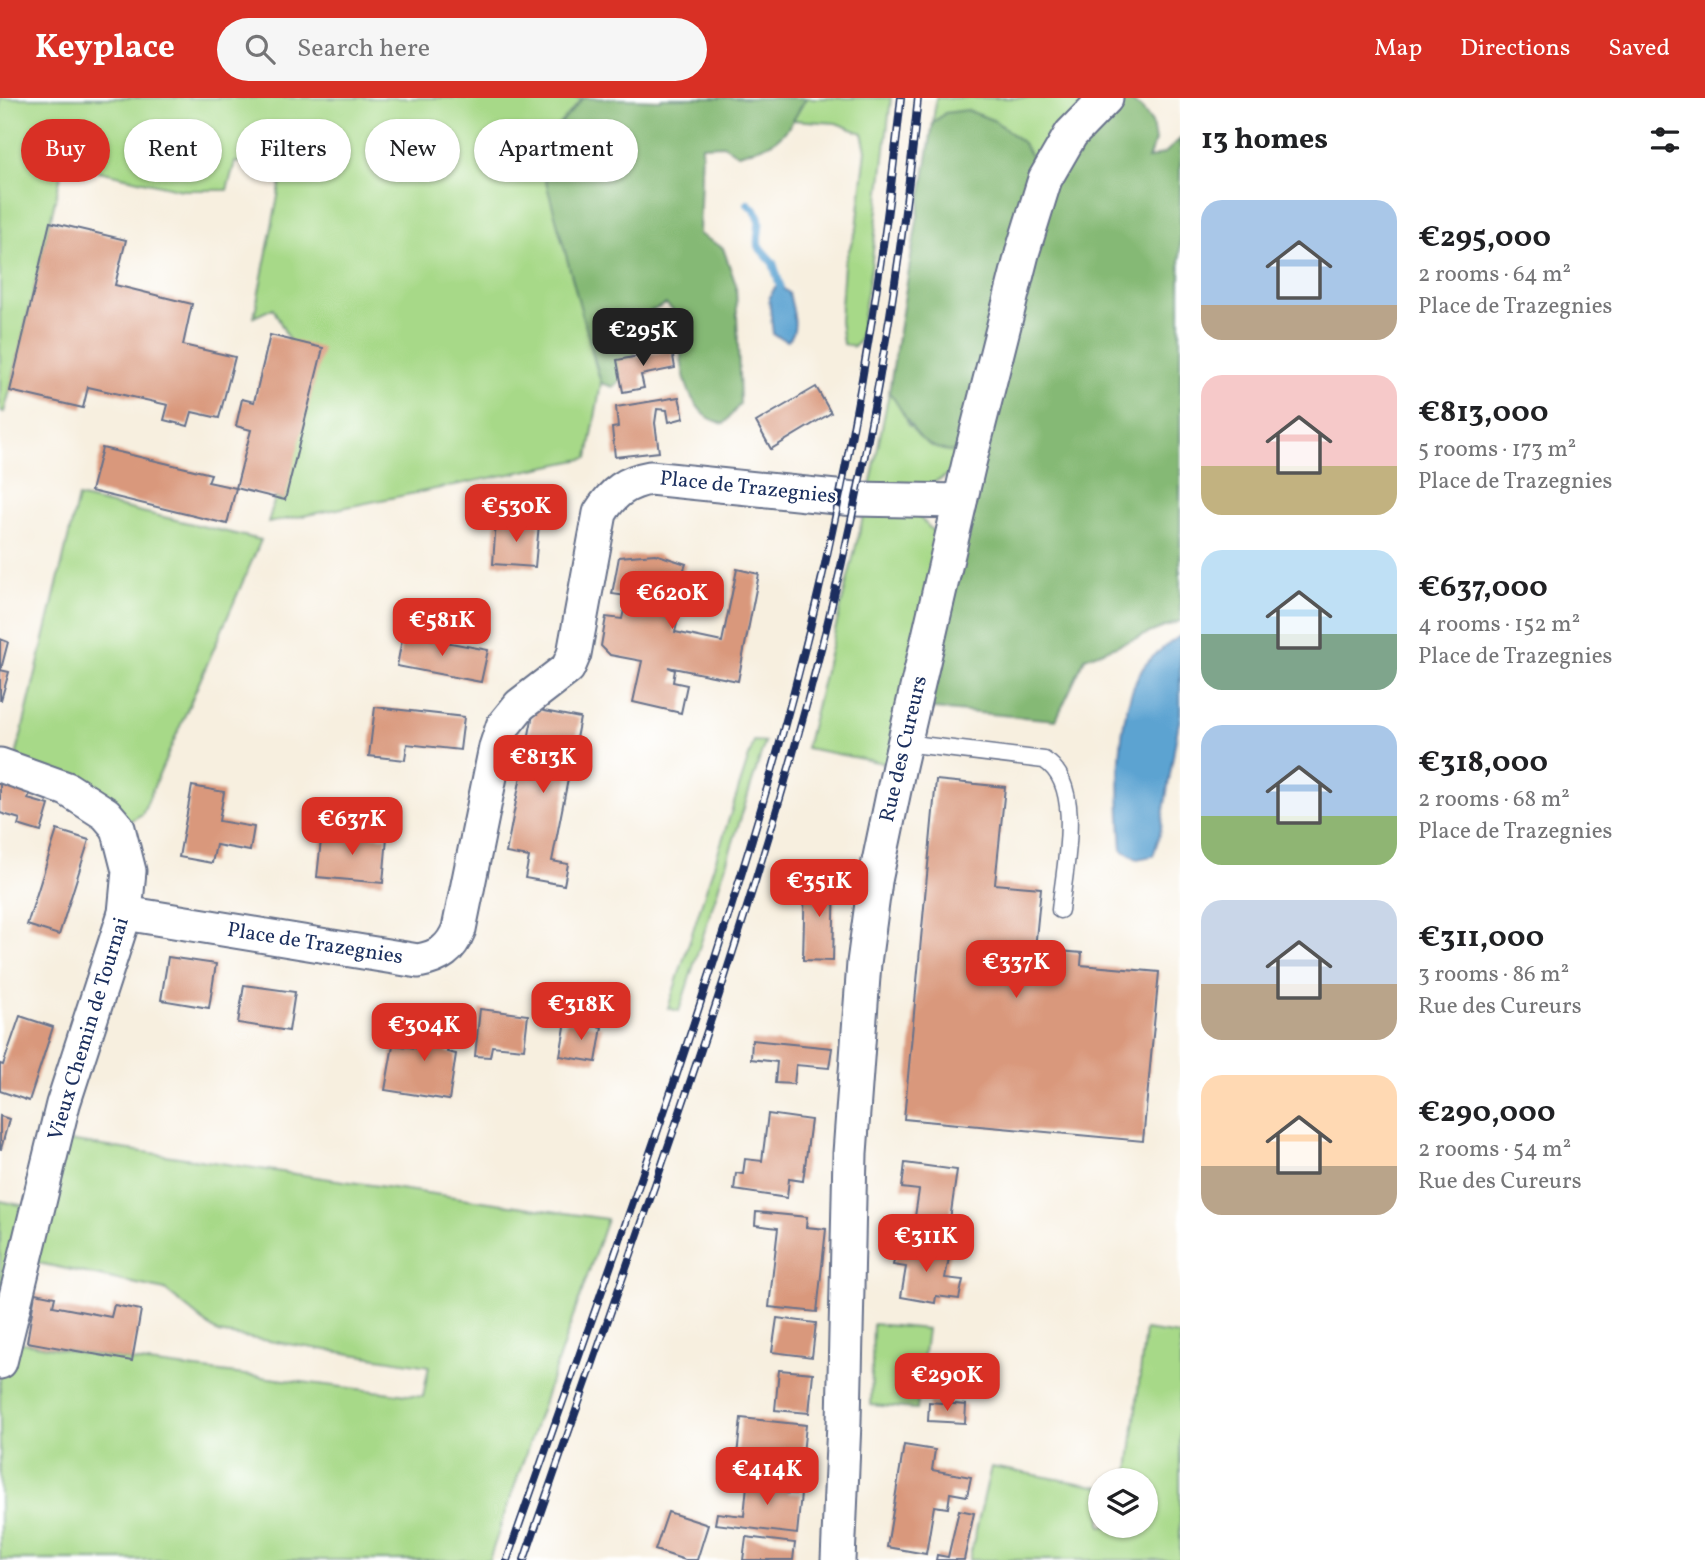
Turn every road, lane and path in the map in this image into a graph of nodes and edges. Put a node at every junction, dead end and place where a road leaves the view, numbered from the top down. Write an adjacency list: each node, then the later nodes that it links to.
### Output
1 (1106, 98): 2 (street, Rue des Cureurs)
2 (960, 501): 3 (street, Rue des Cureurs); 6 (street, Place de Trazegnies)
3 (904, 743): 5 (lane); 8 (street, Rue des Cureurs)
4 (0, 765): 6 (street, Vieux Chemin de Tournai)
5 (1060, 910)
6 (125, 913): 7 (street, Vieux Chemin de Tournai)
7 (0, 1362)
8 (838, 1560)

